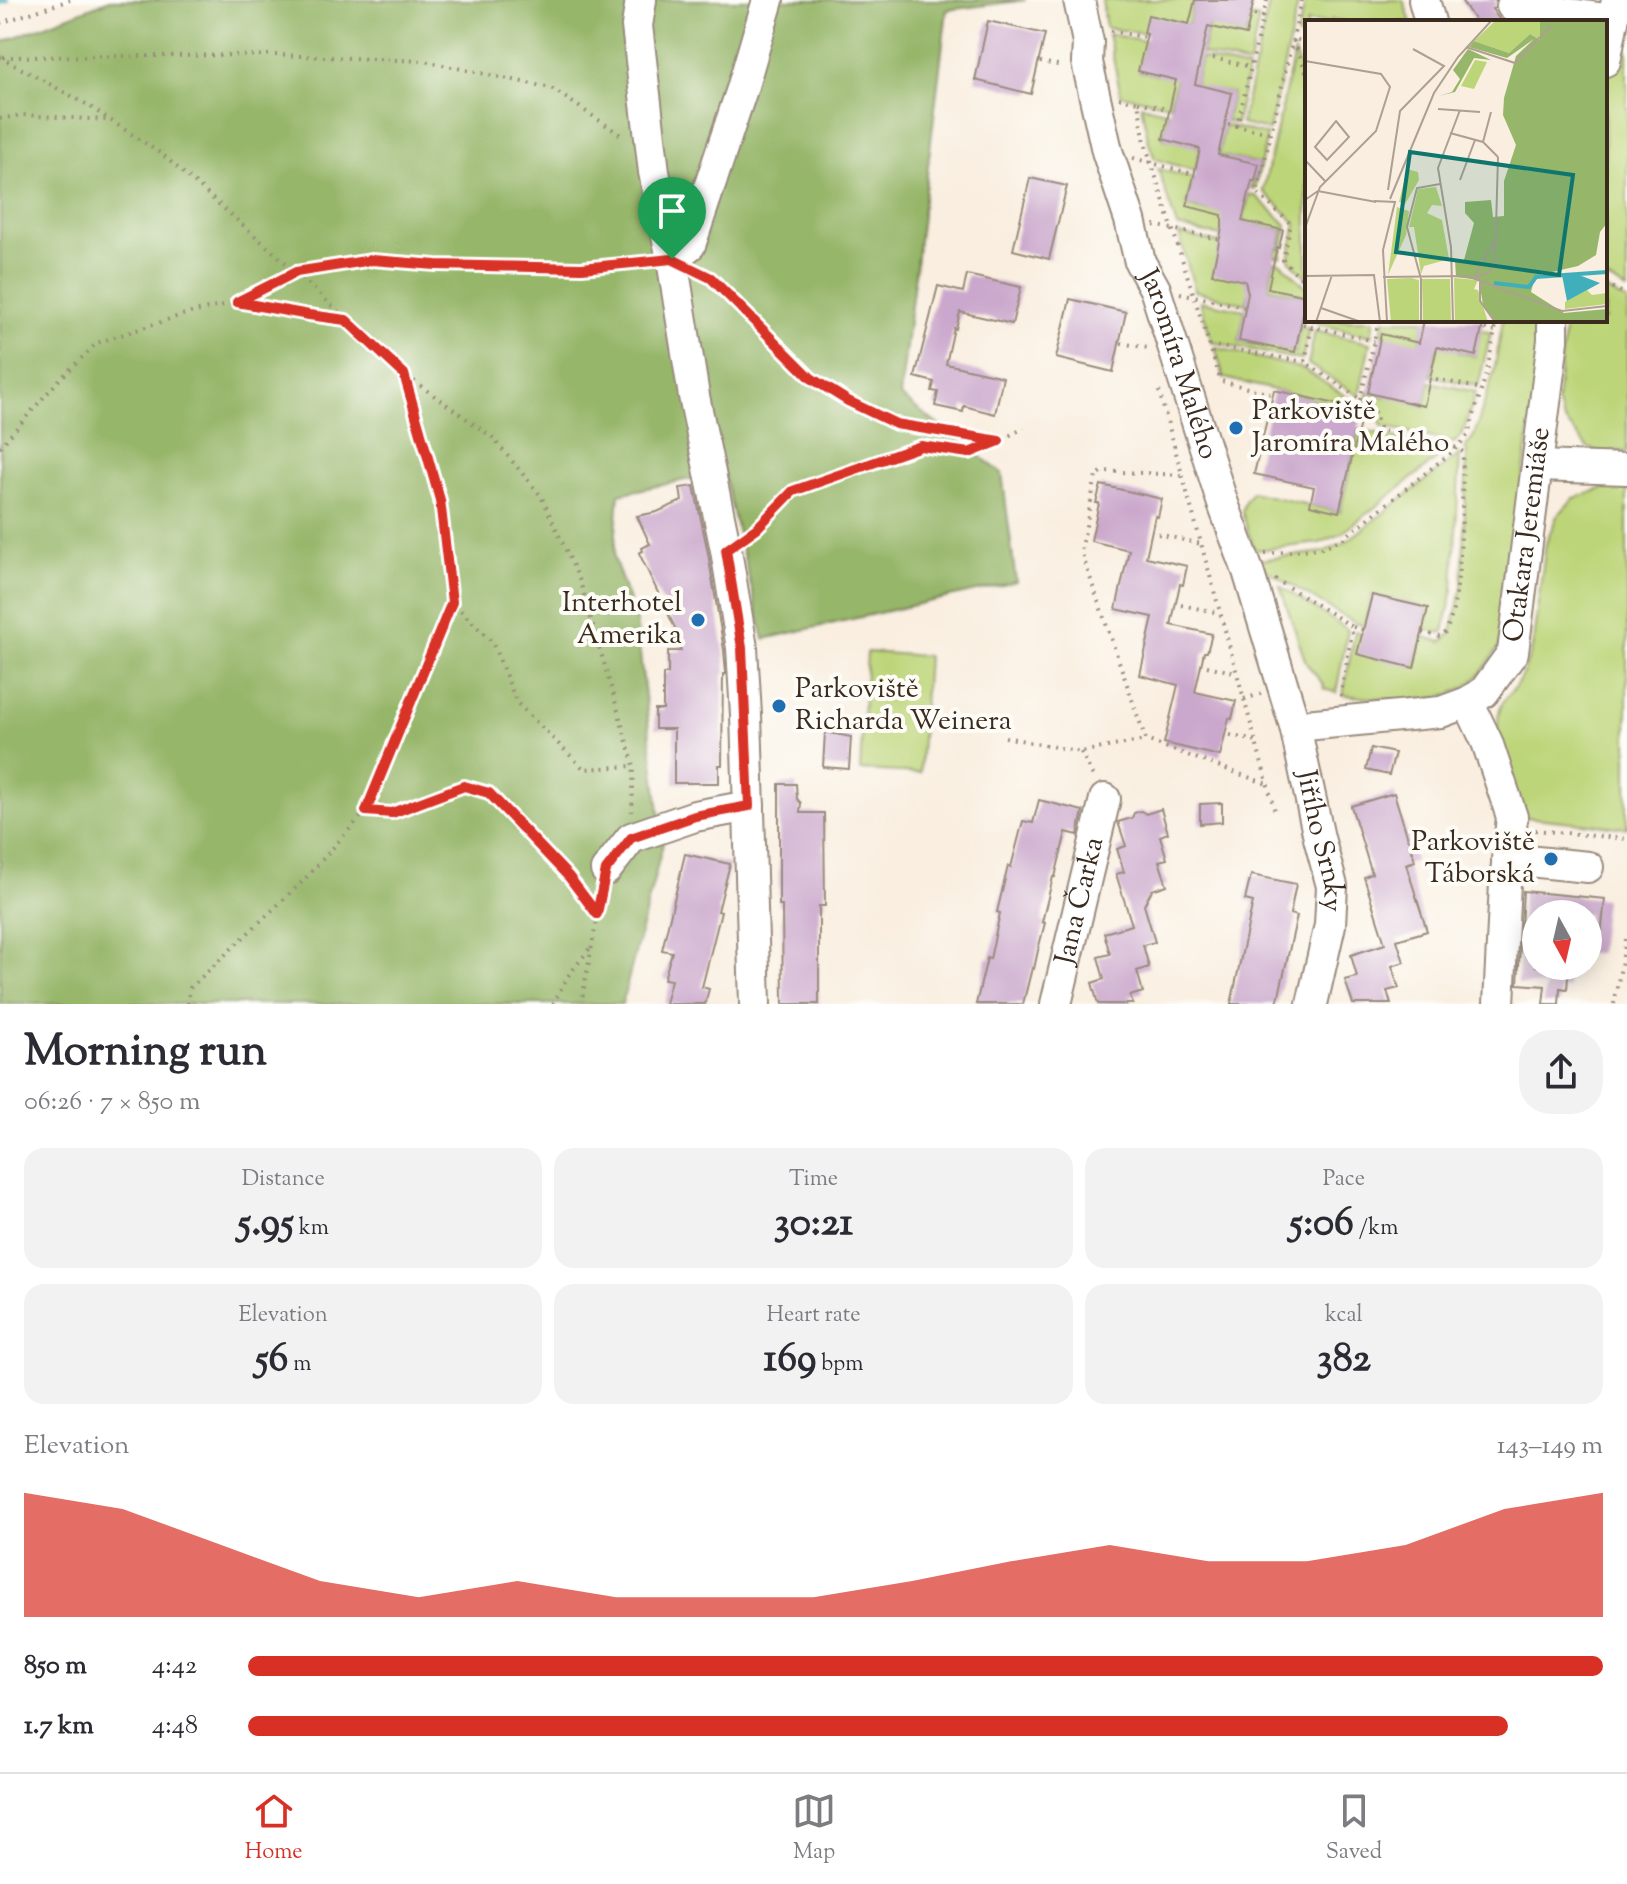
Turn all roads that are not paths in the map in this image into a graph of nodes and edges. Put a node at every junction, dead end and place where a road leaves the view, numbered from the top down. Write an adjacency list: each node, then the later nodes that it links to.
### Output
1 (641, 0): 9 (street)
2 (768, 0): 9 (street)
3 (1079, 0): 14 (street, Jaromíra Malého)
4 (1424, 0): 7 (street)
5 (1513, 9): 6 (street)
6 (1615, 10): 8 (street)
7 (1429, 20)
8 (1607, 51)
9 (672, 259): 16 (street)
10 (1553, 322): 11 (street, Otakara Jeremiáše)
11 (1538, 466): 12 (street); 13 (street, Otakara Jeremiáše)
12 (1627, 469)
13 (1468, 702): 14 (street, Otakara Jeremiáše); 17 (street)
14 (1295, 726): 22 (street, Jiřího Srnky)
15 (1105, 799): 21 (street, Jana Čarka)
16 (749, 806): 19 (street); 20 (street)
17 (1507, 859): 18 (street); 23 (street)
18 (1588, 867)
19 (606, 870)
20 (755, 1004)
21 (1056, 1004)
22 (1312, 1004)
23 (1499, 1004)

